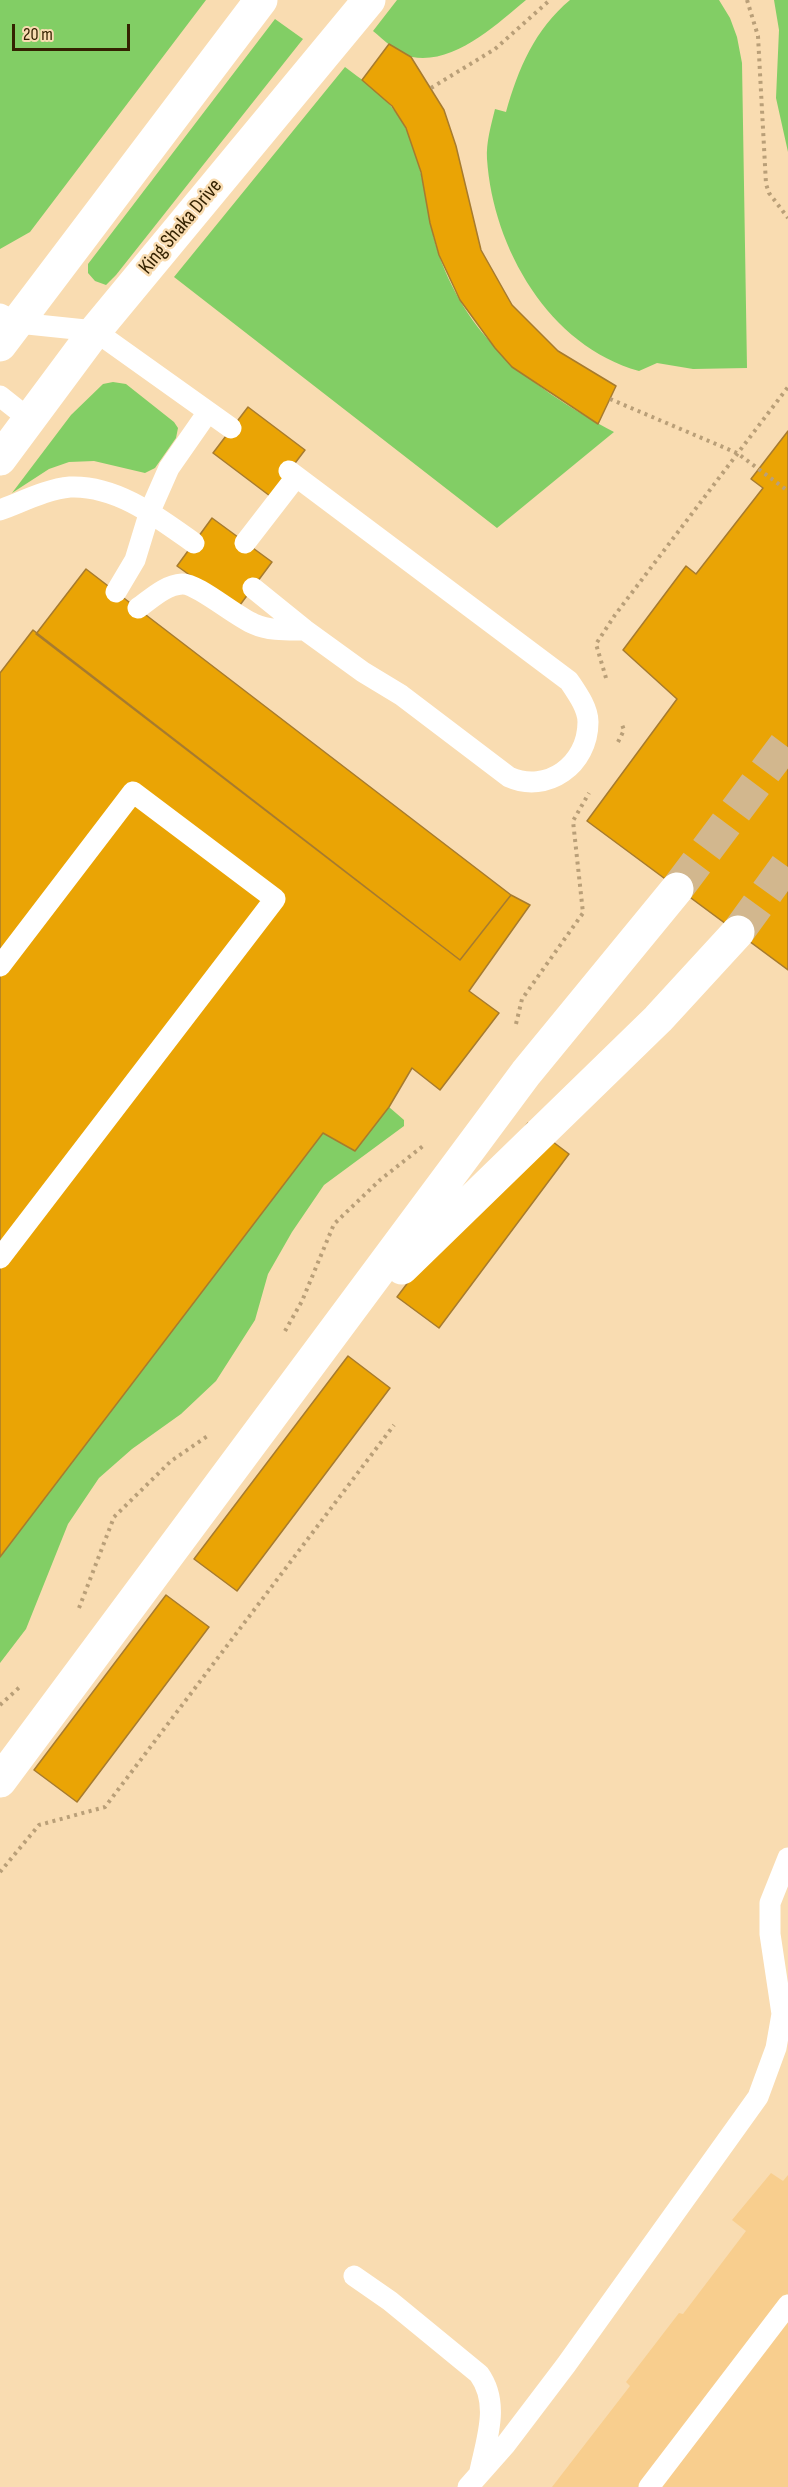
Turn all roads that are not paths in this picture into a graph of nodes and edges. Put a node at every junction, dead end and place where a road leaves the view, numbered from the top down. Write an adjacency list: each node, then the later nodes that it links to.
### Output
1 (261, 0): 3 (street)
2 (369, 0): 4 (street, King Shaka Drive)
3 (6, 327): 4 (lane)
4 (95, 331): 6 (lane); 7 (street, King Shaka Drive)
5 (0, 396): 7 (lane)
6 (208, 412): 8 (lane); 11 (lane)
7 (29, 419): 9 (street, King Shaka Drive)
8 (231, 428)
9 (0, 459)
10 (0, 510): 11 (lane)
11 (150, 511): 12 (lane); 15 (lane)
12 (194, 543)
13 (245, 543): 17 (lane)
14 (253, 588): 17 (lane)
15 (116, 592)
16 (138, 608): 17 (lane)
17 (304, 630)
18 (677, 889): 22 (street)
19 (738, 932): 22 (street)
20 (0, 966): 21 (lane)
21 (0, 1258)
22 (327, 1342): 23 (street)
23 (0, 1781)
24 (788, 1858): 27 (lane)
25 (354, 2276): 27 (lane)
26 (788, 2305): 28 (lane)
27 (474, 2480)
28 (649, 2487)

